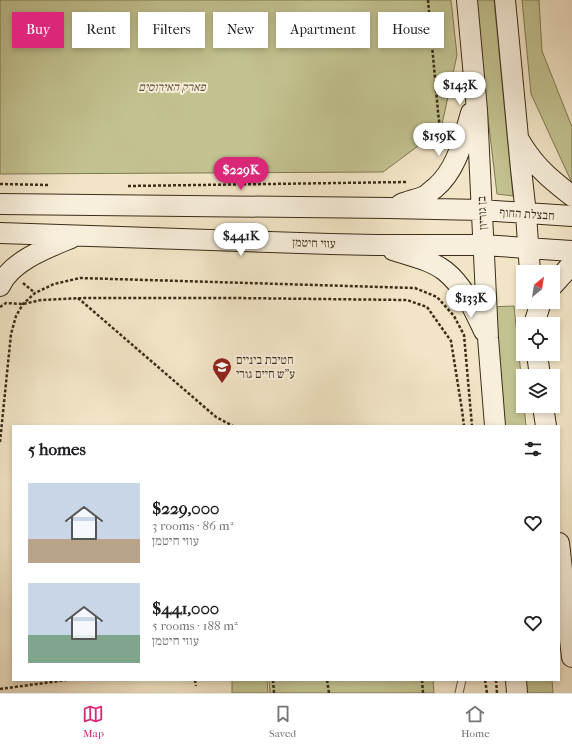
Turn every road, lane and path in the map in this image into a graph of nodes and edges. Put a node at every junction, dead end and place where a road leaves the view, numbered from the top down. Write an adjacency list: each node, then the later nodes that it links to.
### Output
1 (428, 0): 6 (path)
2 (466, 0): 4 (main road, בן גוריון)
3 (505, 0): 5 (main road)
4 (475, 96): 13 (main road); 14 (main road, בן גוריון)
5 (518, 138): 11 (main road); 15 (main road)
6 (442, 147)
7 (409, 182): 10 (path)
8 (0, 184): 9 (path)
9 (55, 185)
10 (126, 186)
11 (572, 196)
12 (0, 204): 13 (main road)
13 (389, 208): 14 (main road)
14 (481, 210): 15 (main road, חבצלת החוף); 19 (main road, בן גוריון)
15 (526, 214): 16 (main road, חבצלת החוף); 21 (main road)
16 (572, 216)
17 (0, 233): 18 (main road, עוזי חיטמן)
18 (79, 235): 20 (main road, עוזי חיטמן); 26 (main road)
19 (483, 244): 20 (main road, עוזי חיטמן); 21 (main road); 30 (main road, בן גוריון)
20 (376, 245): 30 (main road)
21 (528, 248): 22 (main road); 24 (main road)
22 (572, 251)
23 (572, 264): 25 (main road)
24 (529, 265)
25 (560, 277)
26 (0, 286)
27 (78, 298): 28 (path); 32 (path); 33 (path)
28 (23, 304): 29 (path); 34 (path); 37 (path)
29 (0, 307)
30 (488, 338): 35 (main road, בן גוריון)
31 (544, 413): 36 (main road)
32 (231, 425)
33 (464, 425)
34 (472, 425)
35 (495, 425)
36 (546, 425)
37 (0, 442)
38 (560, 552): 39 (main road)
39 (572, 657)
40 (60, 681): 49 (path)
41 (195, 681): 48 (path)
42 (273, 681): 50 (path)
43 (327, 681): 51 (path)
44 (422, 681): 52 (path)
45 (462, 681): 53 (lane)
46 (486, 681): 54 (path)
47 (496, 681): 55 (path)
48 (196, 686)
49 (0, 689)
50 (274, 693)
51 (329, 693)
52 (423, 693)
53 (459, 693)
54 (487, 693)
55 (497, 693)

